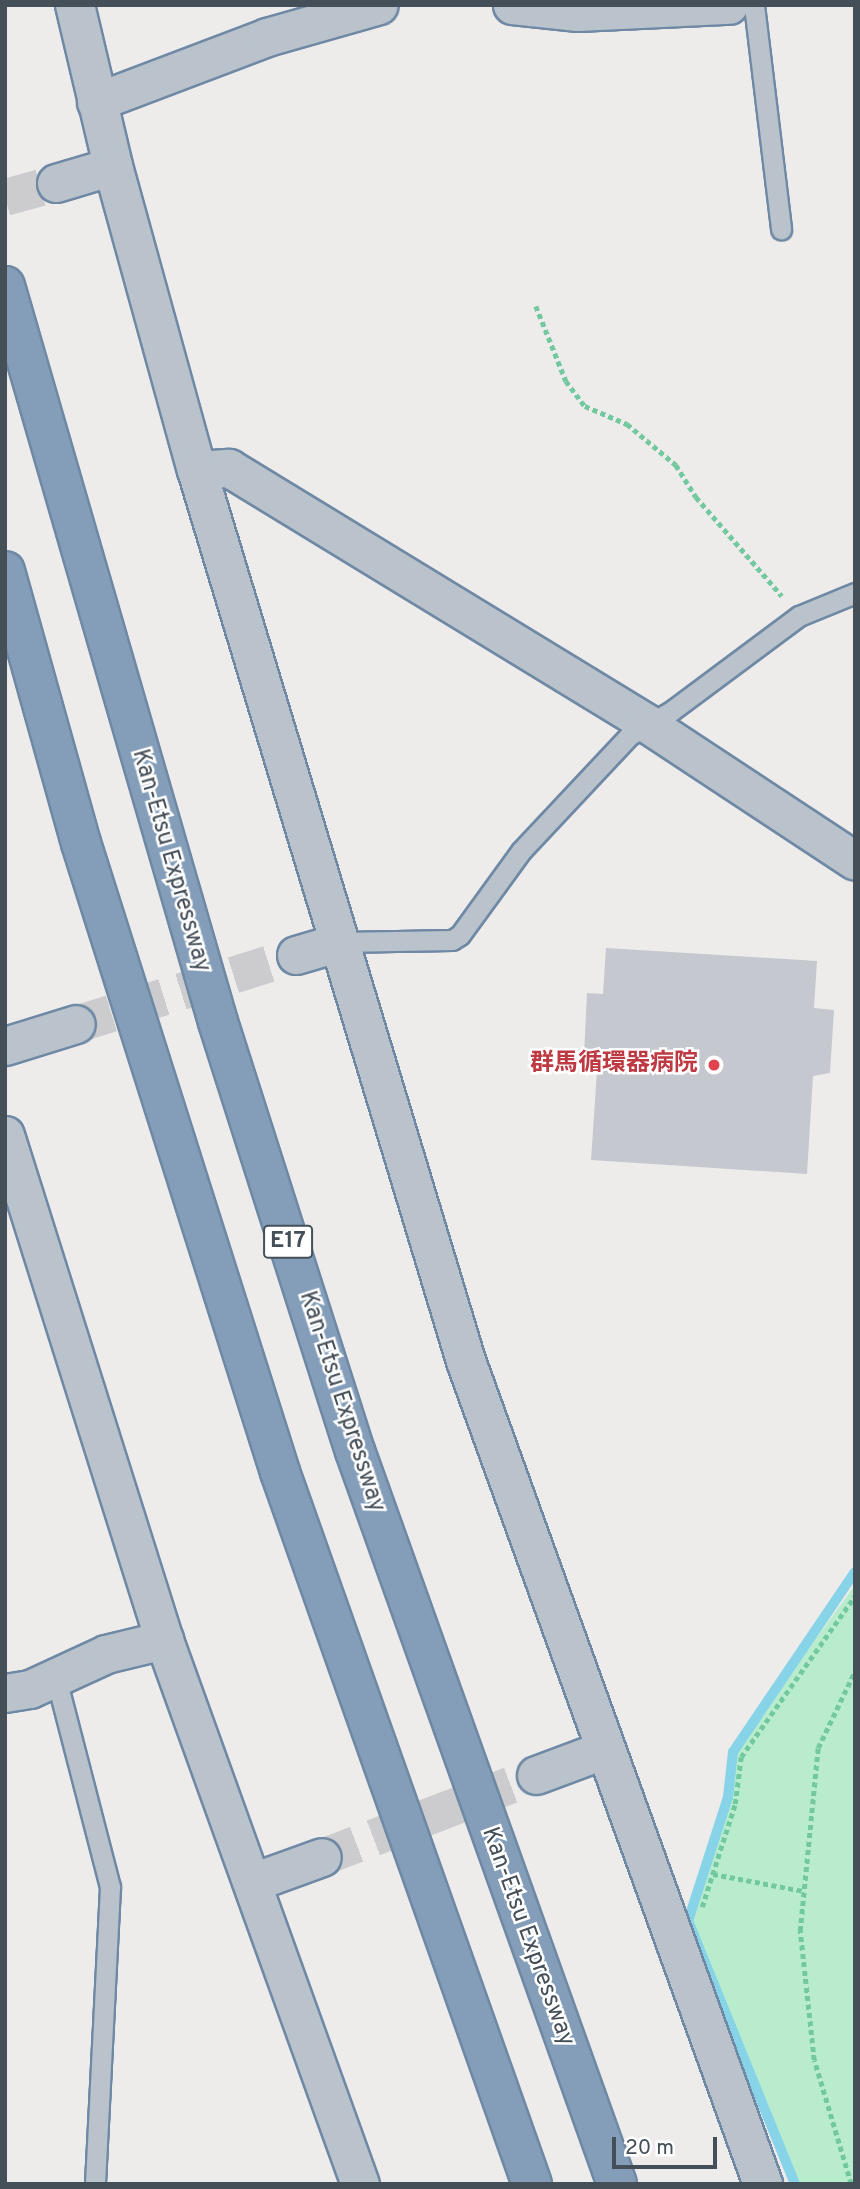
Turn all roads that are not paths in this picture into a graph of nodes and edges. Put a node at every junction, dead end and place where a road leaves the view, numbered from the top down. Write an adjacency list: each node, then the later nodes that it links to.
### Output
1 (75, 5): 6 (street)
2 (380, 5): 6 (street)
3 (512, 5): 4 (street)
4 (729, 5)
5 (754, 5): 9 (lane)
6 (96, 102): 7 (street)
7 (113, 166): 8 (street); 11 (street)
8 (55, 183)
9 (781, 229)
10 (5, 286): 33 (highway, Kan-Etsu Expressway / E17)
11 (197, 470): 15 (street); 18 (street)
12 (5, 571): 16 (highway)
13 (855, 593): 15 (lane)
14 (5, 656): 16 (highway)
15 (646, 723): 17 (street); 18 (lane)
16 (81, 843): 32 (highway)
17 (855, 861)
18 (340, 942): 19 (street); 26 (street)
19 (296, 955)
20 (76, 1024): 21 (street)
21 (5, 1046)
22 (5, 1135): 23 (street)
23 (164, 1640): 24 (street); 29 (street)
24 (56, 1678): 25 (street); 30 (lane)
25 (5, 1693)
26 (603, 1750): 27 (street); 34 (street)
27 (536, 1775)
28 (322, 1857): 29 (street)
29 (253, 1882): 31 (street)
30 (95, 2184)
31 (360, 2184)
32 (531, 2184)
33 (617, 2184)
34 (763, 2184)

